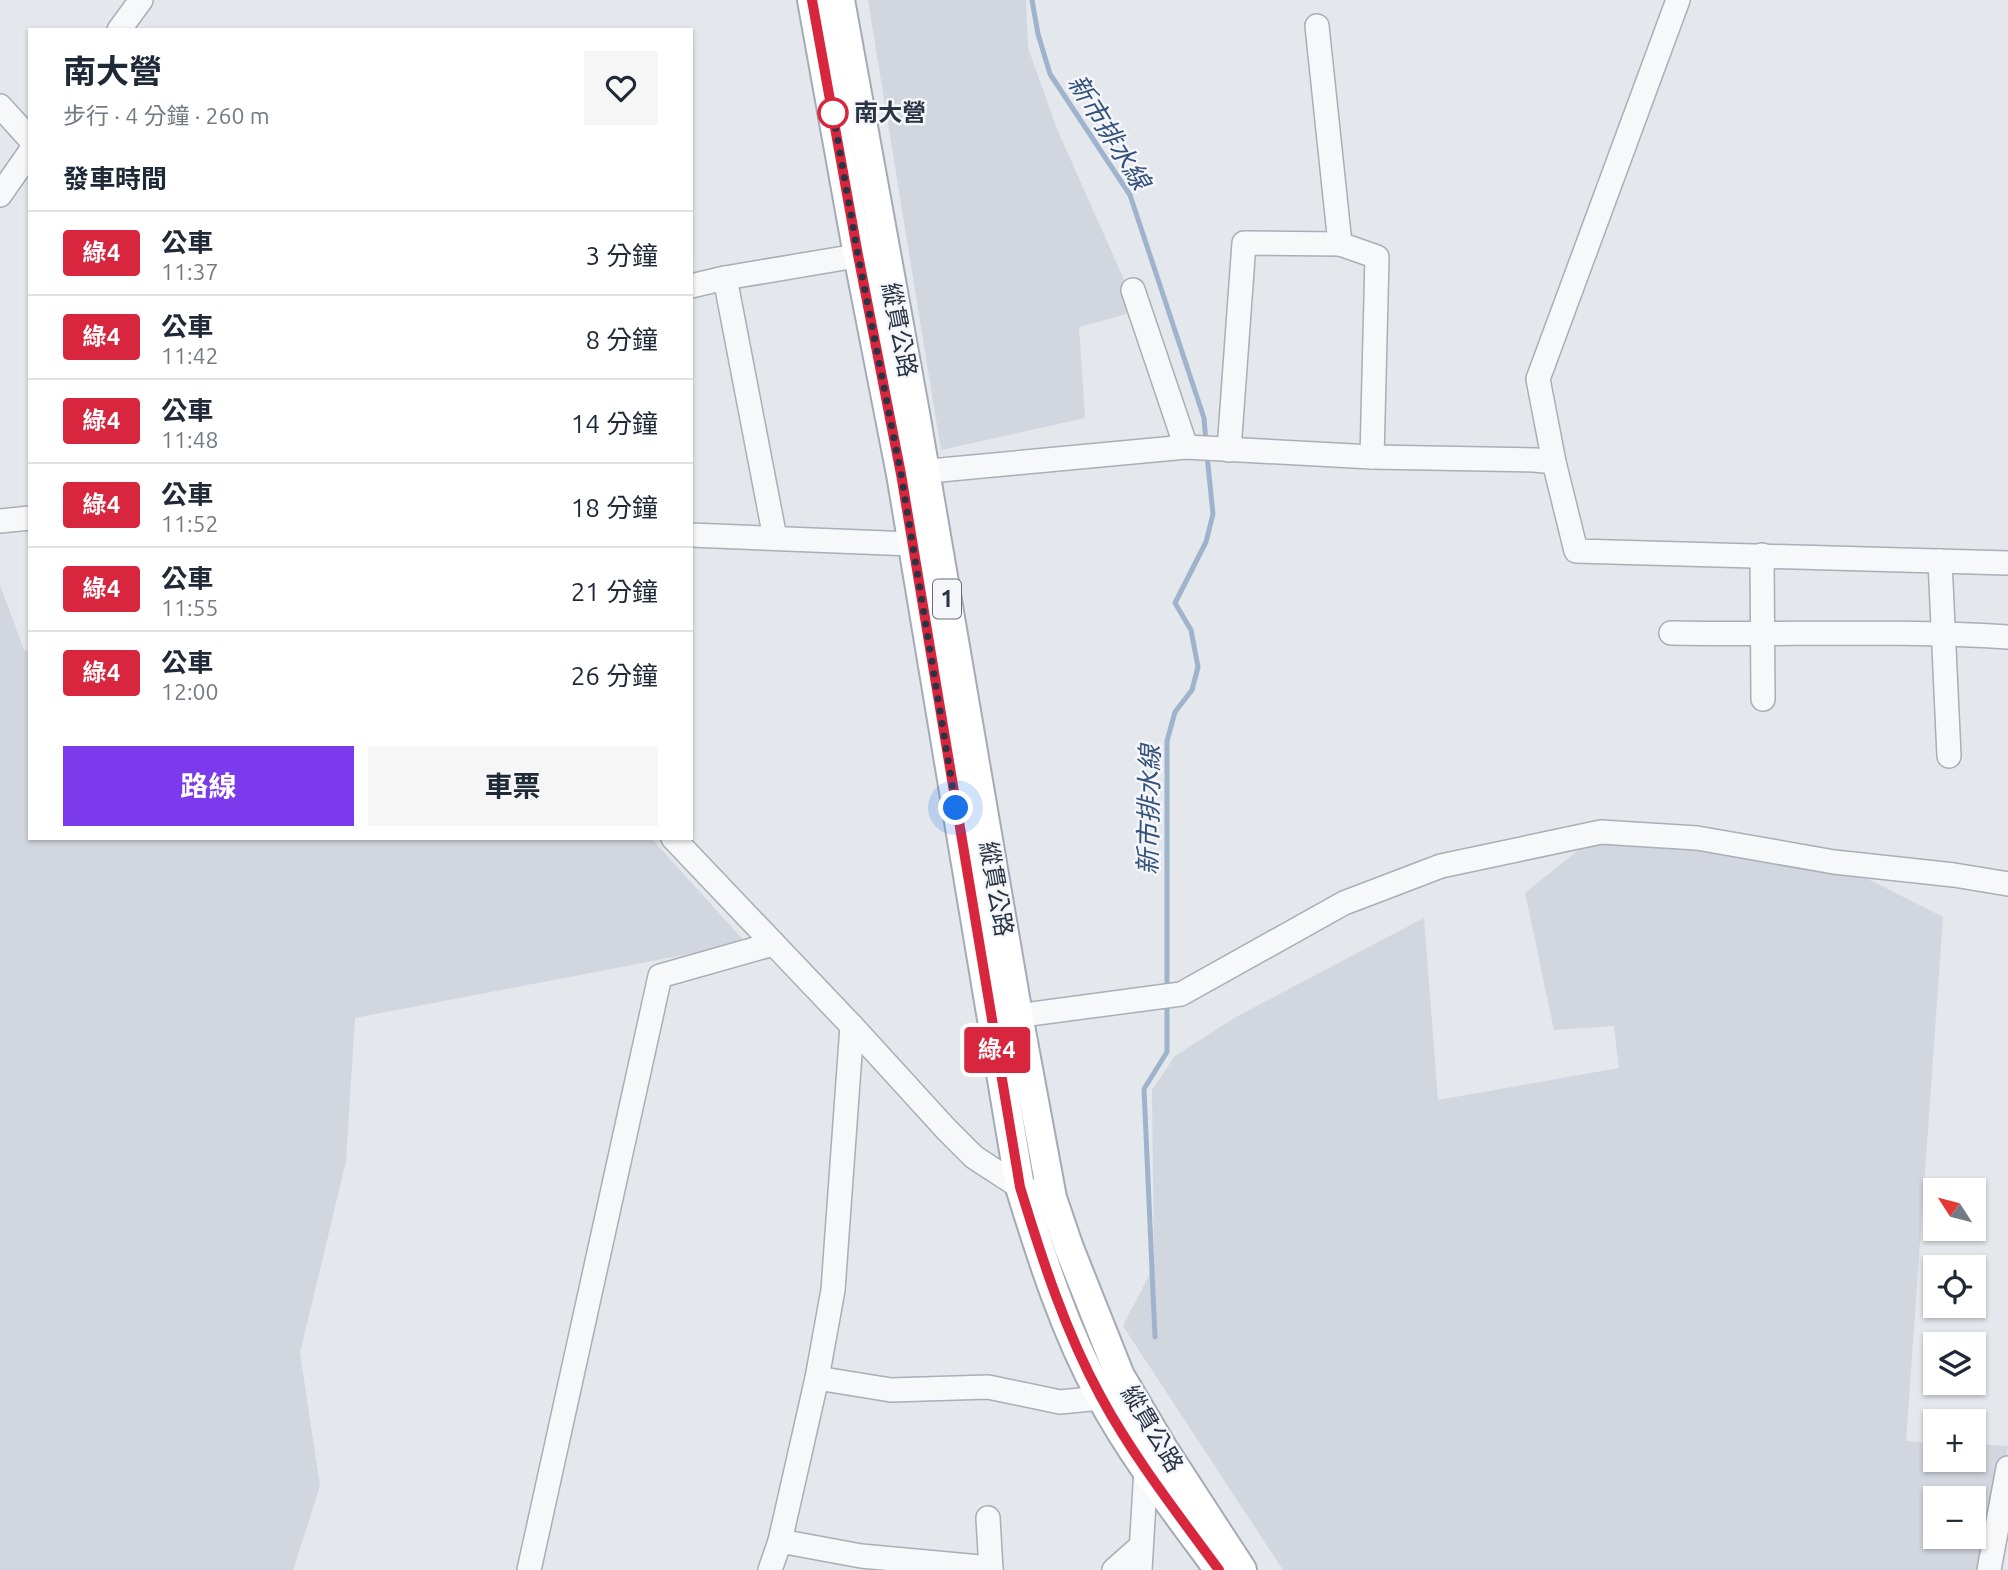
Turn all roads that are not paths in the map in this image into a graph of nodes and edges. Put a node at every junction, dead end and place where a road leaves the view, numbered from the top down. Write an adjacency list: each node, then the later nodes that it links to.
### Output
1 (141, 0): 6 (street)
2 (812, 0): 12 (main road, 縱貫公路 / 1)
3 (840, 0): 12 (main road, 縱貫公路 / 1)
4 (1678, 0): 19 (street)
5 (1317, 26): 11 (street)
6 (120, 28)
7 (0, 106): 8 (street)
8 (28, 137)
9 (28, 155): 10 (street)
10 (0, 195)
11 (1340, 244): 17 (street); 18 (street)
12 (871, 253): 13 (street); 20 (main road, 縱貫公路 / 1)
13 (725, 278): 14 (street); 24 (street)
14 (693, 286)
15 (1133, 290): 16 (street)
16 (1186, 447): 17 (street); 20 (street)
17 (1229, 450): 18 (street)
18 (1372, 457): 19 (street)
19 (1554, 462): 26 (street)
20 (913, 472): 25 (main road, 縱貫公路 / 1); 38 (main road, 縱貫公路 / 1)
21 (28, 518): 22 (street)
22 (0, 521)
23 (693, 535): 24 (street)
24 (775, 538): 25 (street)
25 (912, 544): 38 (main road, 縱貫公路 / 1)
26 (1762, 555): 27 (street); 31 (street)
27 (1940, 561): 28 (street); 30 (street)
28 (2008, 563)
29 (1671, 633): 31 (street)
30 (1944, 633): 31 (street); 32 (street); 34 (street)
31 (1763, 635): 33 (street)
32 (2008, 637)
33 (1763, 699)
34 (1948, 756)
35 (675, 840): 37 (street)
36 (2008, 884): 38 (street)
37 (772, 944): 39 (street); 50 (street)
38 (1005, 1017): 40 (main road, 縱貫公路 / 1); 41 (main road, 縱貫公路 / 1)
39 (852, 1026): 40 (street); 42 (street)
40 (1020, 1187): 41 (street); 43 (main road, 縱貫公路 / 1)
41 (1052, 1198): 55 (main road, 縱貫公路 / 1)
42 (817, 1378): 43 (street); 47 (street)
43 (1101, 1398): 45 (main road, 縱貫公路 / 1)
44 (2008, 1468): 56 (street)
45 (1146, 1469): 48 (street); 54 (main road, 縱貫公路 / 1)
46 (988, 1518): 49 (street)
47 (780, 1541): 49 (street); 51 (street)
48 (1141, 1546): 52 (street); 53 (street)
49 (991, 1569)
50 (529, 1570)
51 (770, 1570)
52 (1114, 1570)
53 (1140, 1570)
54 (1219, 1570)
55 (1242, 1570)
56 (1989, 1570)

